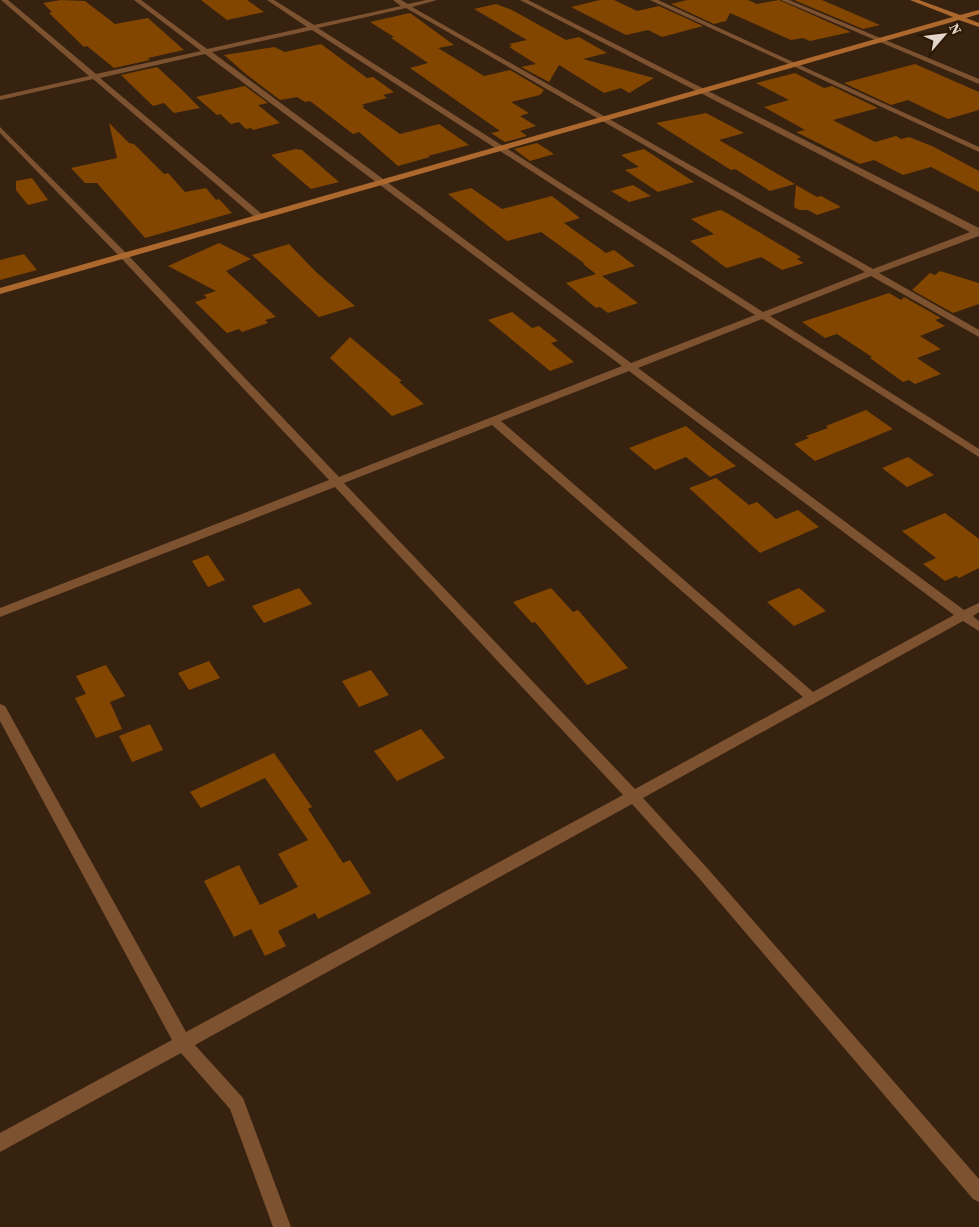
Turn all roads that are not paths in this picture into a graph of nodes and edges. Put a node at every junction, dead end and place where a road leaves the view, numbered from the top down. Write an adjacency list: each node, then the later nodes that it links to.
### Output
1 (4, 0): 18 (street)
2 (137, 0): 16 (street)
3 (270, 0): 14 (street)
4 (396, 0): 10 (street)
5 (434, 0): 10 (street)
6 (523, 0): 20 (street)
7 (653, 0): 17 (street)
8 (784, 0): 15 (street)
9 (913, 0): 12 (main road)
10 (407, 6): 14 (street); 22 (street)
11 (979, 12): 12 (main road)
12 (958, 18): 13 (main road); 15 (main road)
13 (979, 26)
14 (313, 27): 16 (street); 24 (street)
15 (878, 40): 17 (main road); 19 (street)
16 (206, 52): 18 (street); 26 (street)
17 (793, 64): 20 (main road); 25 (street)
18 (94, 77): 21 (street); 27 (street)
19 (979, 82)
20 (701, 91): 22 (main road); 28 (street)
21 (0, 98)
22 (603, 119): 24 (main road); 30 (street)
23 (0, 129): 29 (street)
24 (501, 148): 26 (main road); 32 (street)
25 (979, 150)
26 (382, 182): 27 (main road); 34 (street)
27 (260, 217): 29 (main road)
28 (979, 232): 30 (street)
29 (124, 256): 31 (main road); 37 (street)
30 (871, 272): 32 (street); 33 (street)
31 (0, 291)
32 (762, 315): 34 (street); 36 (street)
33 (979, 334)
34 (631, 366): 35 (street); 40 (street)
35 (493, 420): 37 (street); 42 (street)
36 (979, 454)
37 (337, 482): 39 (street); 44 (street)
38 (979, 607): 40 (street)
39 (0, 613)
40 (964, 615): 41 (street); 42 (street)
41 (979, 627)
42 (812, 698): 44 (street)
43 (0, 708): 45 (street)
44 (633, 796): 45 (street); 47 (street)
45 (183, 1043): 46 (street); 48 (street)
46 (0, 1143)
47 (979, 1193)
48 (282, 1227)

